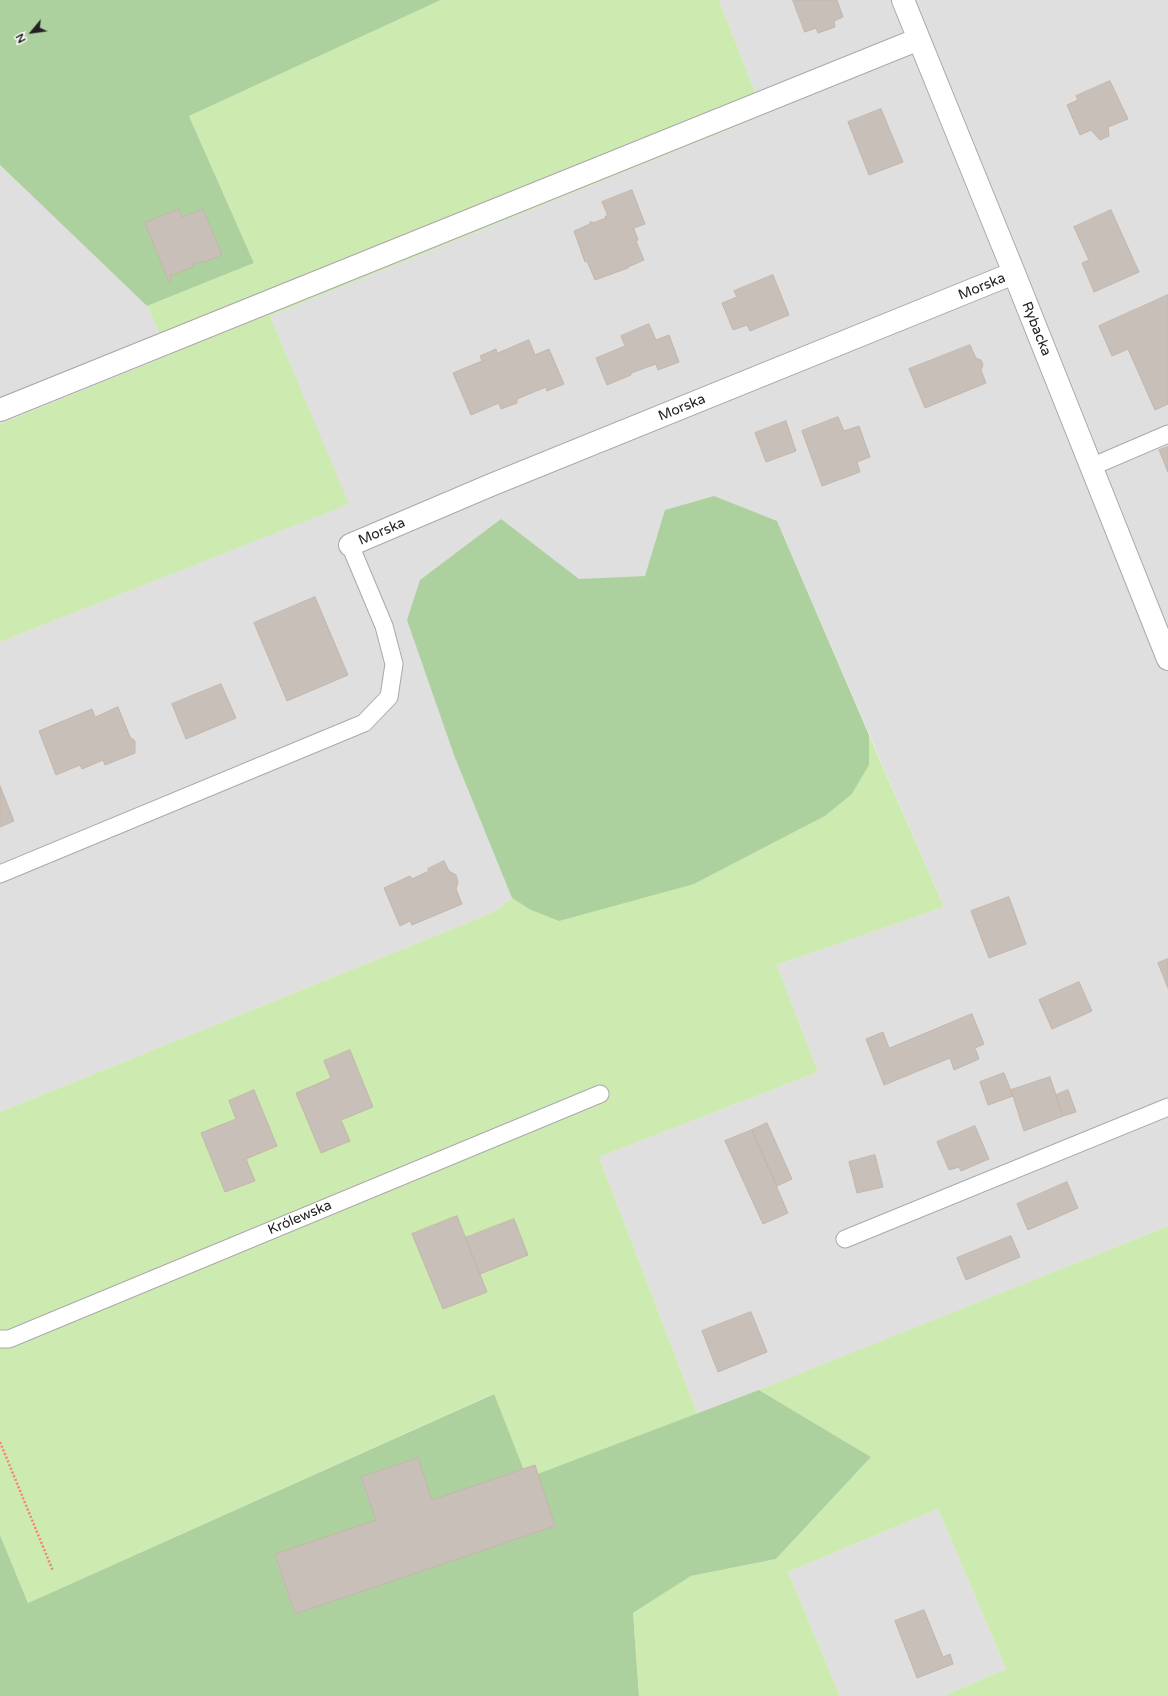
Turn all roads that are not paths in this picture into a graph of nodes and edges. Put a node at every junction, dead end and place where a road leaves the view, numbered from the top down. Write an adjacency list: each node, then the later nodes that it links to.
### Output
1 (903, 0): 2 (street, Rybacka)
2 (918, 39): 3 (street, Rybacka); 4 (street)
3 (1014, 274): 6 (street, Rybacka); 7 (street, Morska)
4 (0, 410)
5 (1168, 434): 6 (lane)
6 (1091, 467): 8 (street, Rybacka)
7 (350, 545): 9 (lane)
8 (1168, 659)
9 (0, 874)
10 (600, 1094): 13 (lane, Królewska)
11 (1168, 1107): 12 (lane)
12 (845, 1239)
13 (0, 1339)

